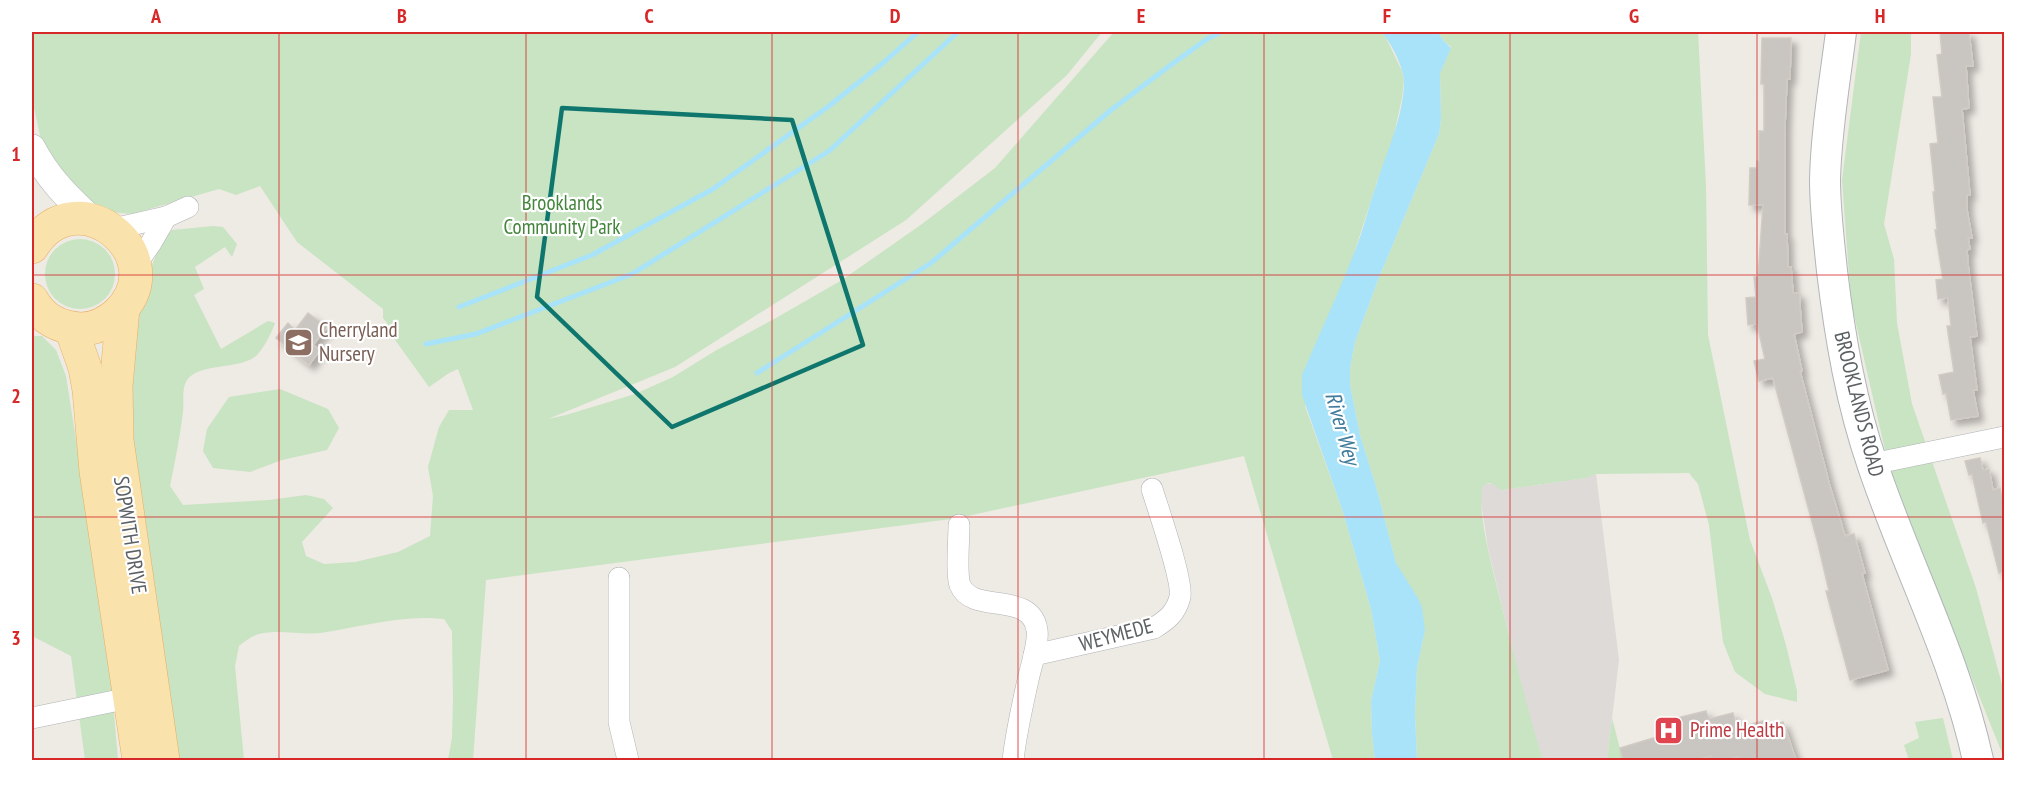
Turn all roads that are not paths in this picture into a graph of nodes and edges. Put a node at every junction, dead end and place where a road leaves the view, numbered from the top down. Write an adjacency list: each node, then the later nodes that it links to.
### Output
1 (1841, 32): 12 (main road, BROOKLANDS ROAD)
2 (32, 148): 5 (street)
3 (188, 207): 4 (street)
4 (166, 217): 5 (street); 7 (street, SOPWITH DRIVE)
5 (102, 224): 6 (main road); 7 (main road)
6 (32, 247)
7 (135, 266): 8 (main road, SOPWITH DRIVE)
8 (123, 308): 10 (main road); 20 (main road, SOPWITH DRIVE)
9 (35, 310): 10 (main road)
10 (71, 328): 17 (main road, SOPWITH DRIVE)
11 (2004, 437): 12 (street)
12 (1872, 464): 23 (main road, BROOKLANDS ROAD)
13 (1152, 489): 16 (street, WEYMEDE)
14 (959, 525): 16 (street)
15 (619, 578): 21 (street)
16 (1034, 655): 22 (street)
17 (129, 698): 18 (street); 19 (main road, SOPWITH DRIVE)
18 (32, 718)
19 (139, 760)
20 (163, 760)
21 (628, 760)
22 (1013, 760)
23 (1978, 760)

